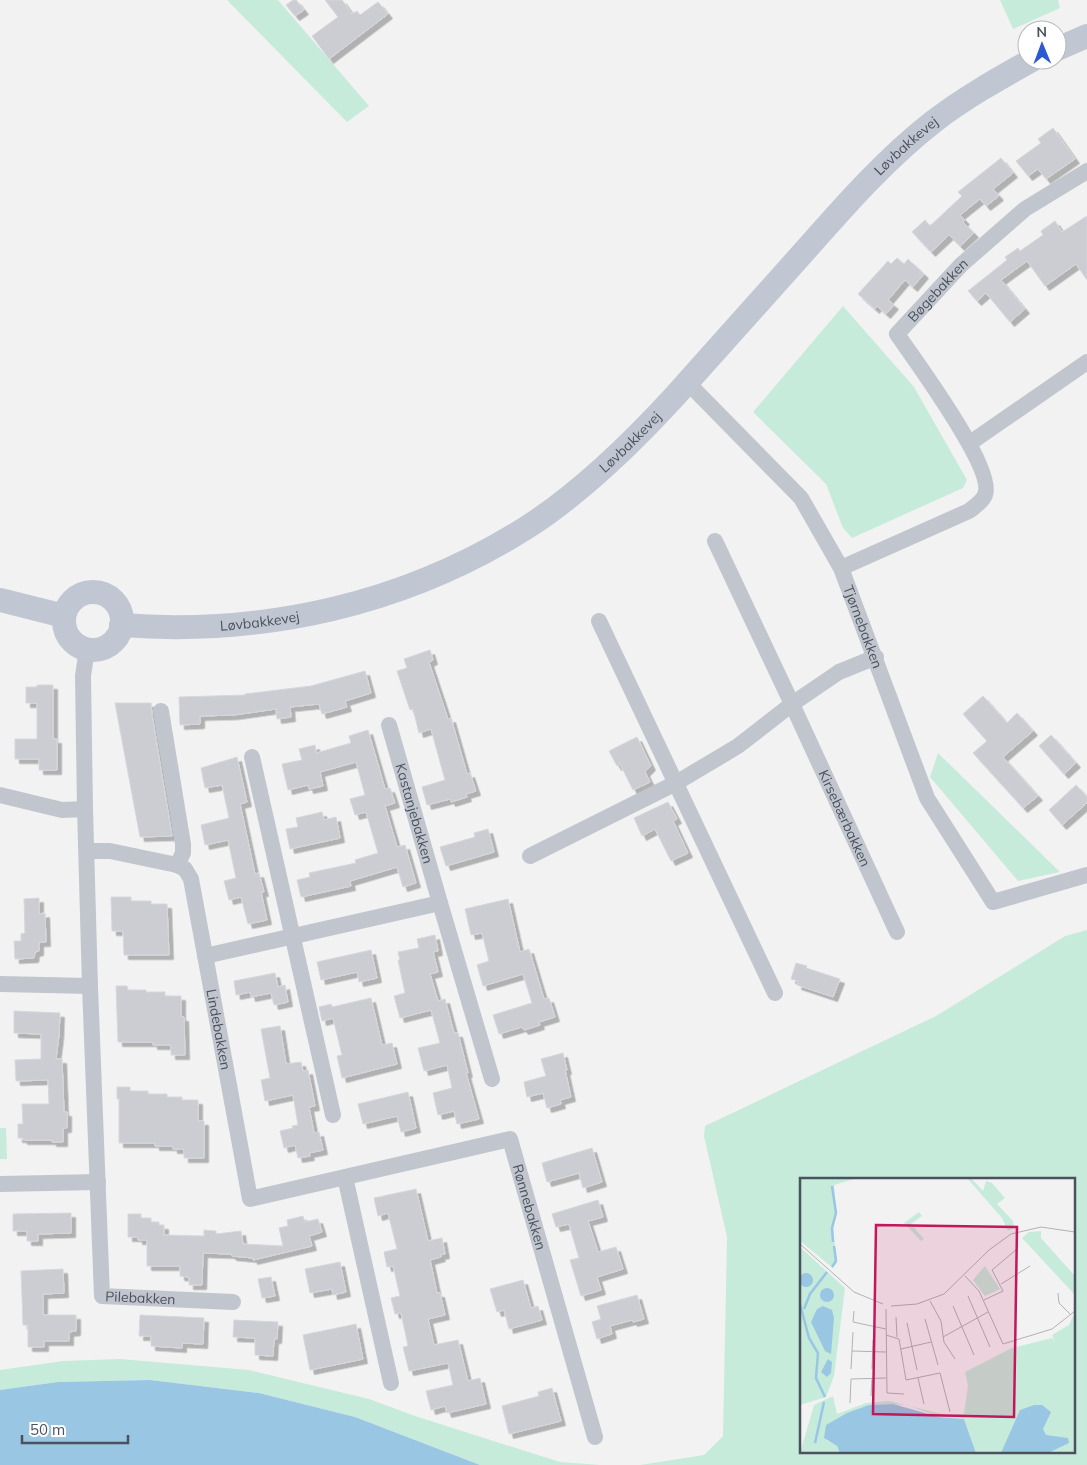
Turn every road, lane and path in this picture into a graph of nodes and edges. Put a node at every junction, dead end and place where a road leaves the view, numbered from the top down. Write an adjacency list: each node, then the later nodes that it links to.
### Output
1 (1087, 36): 2 (street)
2 (1067, 44)
3 (1017, 68): 6 (street, Løvbakkevej)
4 (1087, 171): 7 (street, Bøgebakken)
5 (1087, 362): 7 (street)
6 (688, 382): 9 (street, Tjørnebakken); 13 (street, Løvbakkevej)
7 (970, 443): 9 (street, Bøgebakken)
8 (715, 541): 16 (street, Kirsebærbakken)
9 (841, 568): 15 (street, Tjørnebakken)
10 (0, 600): 11 (street)
11 (64, 616): 13 (street); 14 (street)
12 (599, 621): 20 (street)
13 (121, 625): 14 (street)
14 (87, 649): 22 (street)
15 (876, 657): 16 (street); 26 (street, Tjørnebakken)
16 (792, 704): 20 (street); 28 (street, Kirsebærbakken)
17 (161, 711): 25 (street)
18 (389, 725): 27 (street, Kastanjebakken)
19 (252, 757): 29 (street)
20 (676, 784): 24 (street); 33 (street)
21 (0, 795): 22 (street)
22 (86, 809): 23 (street)
23 (87, 851): 25 (street); 32 (street)
24 (530, 856)
25 (177, 865): 30 (street, Lindebakken)
26 (1087, 875)
27 (440, 902): 29 (street); 34 (street, Kastanjebakken)
28 (897, 932)
29 (291, 936): 30 (street); 35 (street)
30 (205, 956): 39 (street, Lindebakken)
31 (0, 984): 32 (street)
32 (90, 986): 37 (street)
33 (775, 993)
34 (492, 1079)
35 (333, 1115)
36 (345, 1177): 39 (street, Rønnebakken); 41 (street); 42 (street, Rønnebakken)
37 (98, 1182): 38 (street); 40 (street, Pilebakken)
38 (0, 1184)
39 (250, 1199)
40 (233, 1302)
41 (391, 1383)
42 (595, 1437)

